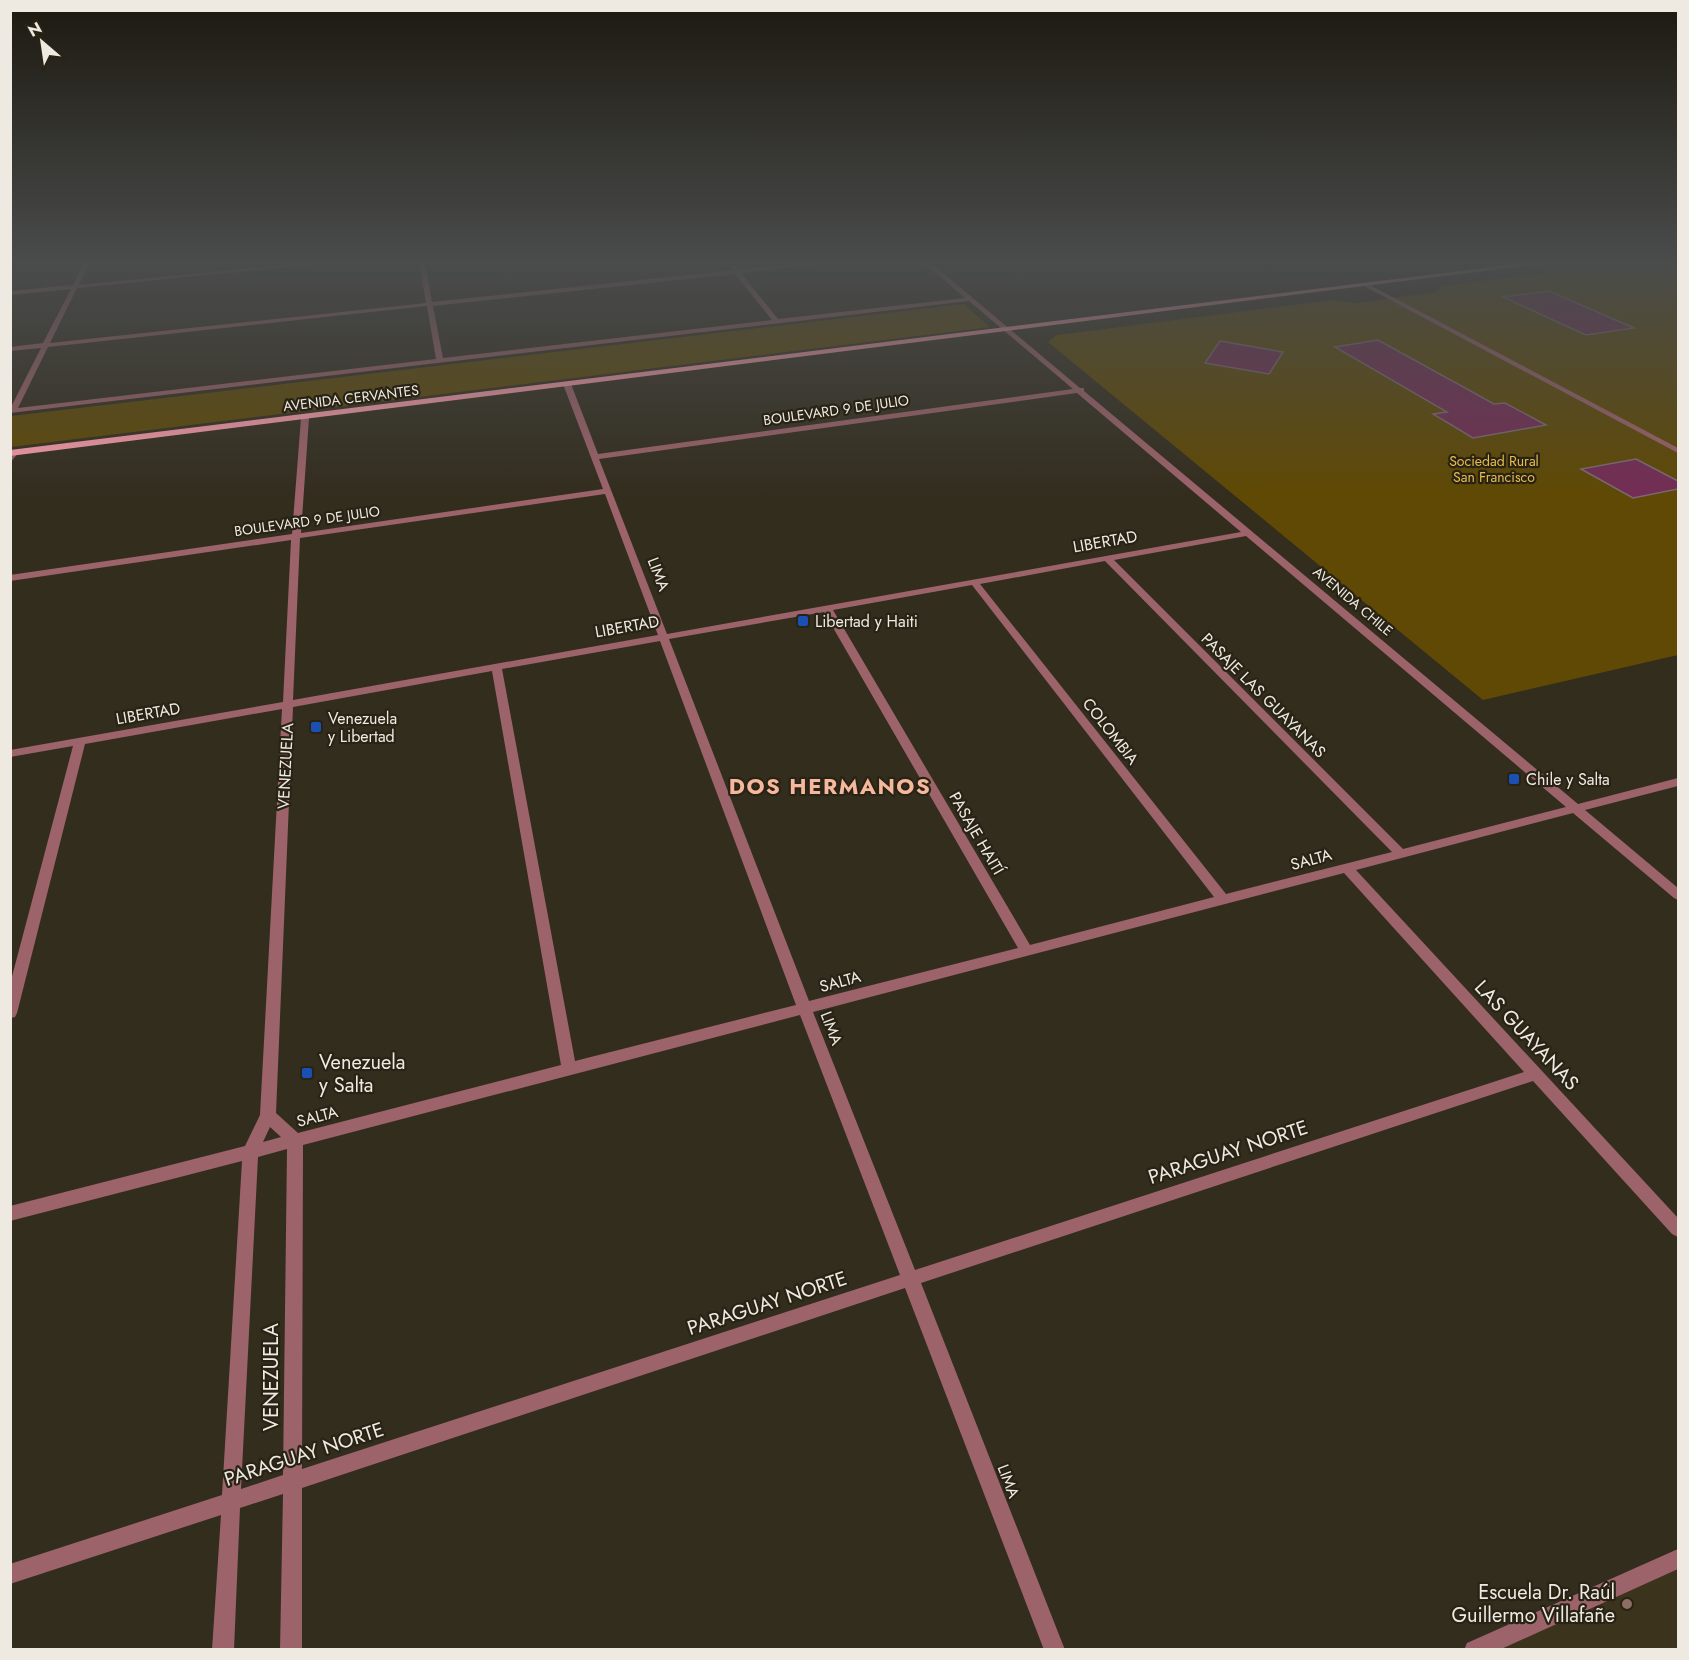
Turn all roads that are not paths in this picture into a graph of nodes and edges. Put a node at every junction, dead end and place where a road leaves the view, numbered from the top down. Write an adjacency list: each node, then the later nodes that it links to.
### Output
1 (49, 339): 8 (street)
2 (98, 339): 8 (street)
3 (437, 339): 10 (street)
4 (621, 339): 10 (street)
5 (932, 339): 11 (main road, AVENIDA CERVANTES)
6 (1020, 339): 12 (street, AVENIDA CHILE)
7 (1468, 339): 15 (street)
8 (46, 345): 9 (street); 13 (street)
9 (10, 349)
10 (440, 361): 13 (street)
11 (567, 384): 14 (main road, AVENIDA CERVANTES); 17 (street, LIMA)
12 (1081, 390): 17 (street, BOULEVARD 9 DE JULIO); 19 (street, AVENIDA CHILE)
13 (12, 411)
14 (305, 418): 16 (main road, AVENIDA CERVANTES); 20 (street, VENEZUELA)
15 (1678, 451)
16 (12, 455)
17 (595, 457): 18 (street, LIMA)
18 (608, 491): 20 (street, BOULEVARD 9 DE JULIO); 25 (street, LIMA)
19 (1249, 532): 21 (street, LIBERTAD); 31 (street, AVENIDA CHILE)
20 (296, 537): 22 (street, BOULEVARD 9 DE JULIO); 27 (street, VENEZUELA)
21 (1107, 558): 23 (street, LIBERTAD); 32 (street, PASAJE LAS GUAYANAS)
22 (10, 578)
23 (973, 581): 24 (street, LIBERTAD); 35 (street, COLOMBIA)
24 (826, 607): 25 (street, LIBERTAD); 36 (street, PASAJE HAITÍ)
25 (663, 636): 26 (street, LIBERTAD); 37 (street, LIMA)
26 (496, 667): 27 (street, LIBERTAD); 39 (street)
27 (288, 705): 28 (street, LIBERTAD); 41 (street, VENEZUELA)
28 (80, 741): 29 (street, LIBERTAD); 38 (street)
29 (10, 754)
30 (1678, 782): 31 (street, SALTA)
31 (1576, 809): 32 (street, SALTA); 34 (street, AVENIDA CHILE)
32 (1401, 854): 33 (street, SALTA)
33 (1347, 868): 35 (street, SALTA); 40 (street, LAS GUAYANAS)
34 (1678, 895)
35 (1223, 900): 36 (street, SALTA)
36 (1027, 951): 37 (street, SALTA)
37 (804, 1009): 39 (street, SALTA); 46 (street, LIMA)
38 (10, 1014)
39 (568, 1070): 42 (street, SALTA)
40 (1536, 1074): 45 (street, LAS GUAYANAS); 46 (street, PARAGUAY NORTE)
41 (268, 1115): 42 (street); 43 (street, VENEZUELA)
42 (295, 1140): 43 (street, SALTA); 47 (street, VENEZUELA)
43 (250, 1152): 44 (street, SALTA); 48 (street, VENEZUELA)
44 (10, 1214)
45 (1678, 1229)
46 (911, 1280): 47 (street, PARAGUAY NORTE); 53 (street, LIMA)
47 (293, 1481): 48 (street, PARAGUAY NORTE); 52 (street, VENEZUELA)
48 (231, 1501): 50 (street, PARAGUAY NORTE); 51 (street, VENEZUELA)
49 (1678, 1559): 54 (street)
50 (10, 1574)
51 (223, 1650)
52 (291, 1650)
53 (1055, 1650)
54 (1474, 1650)

